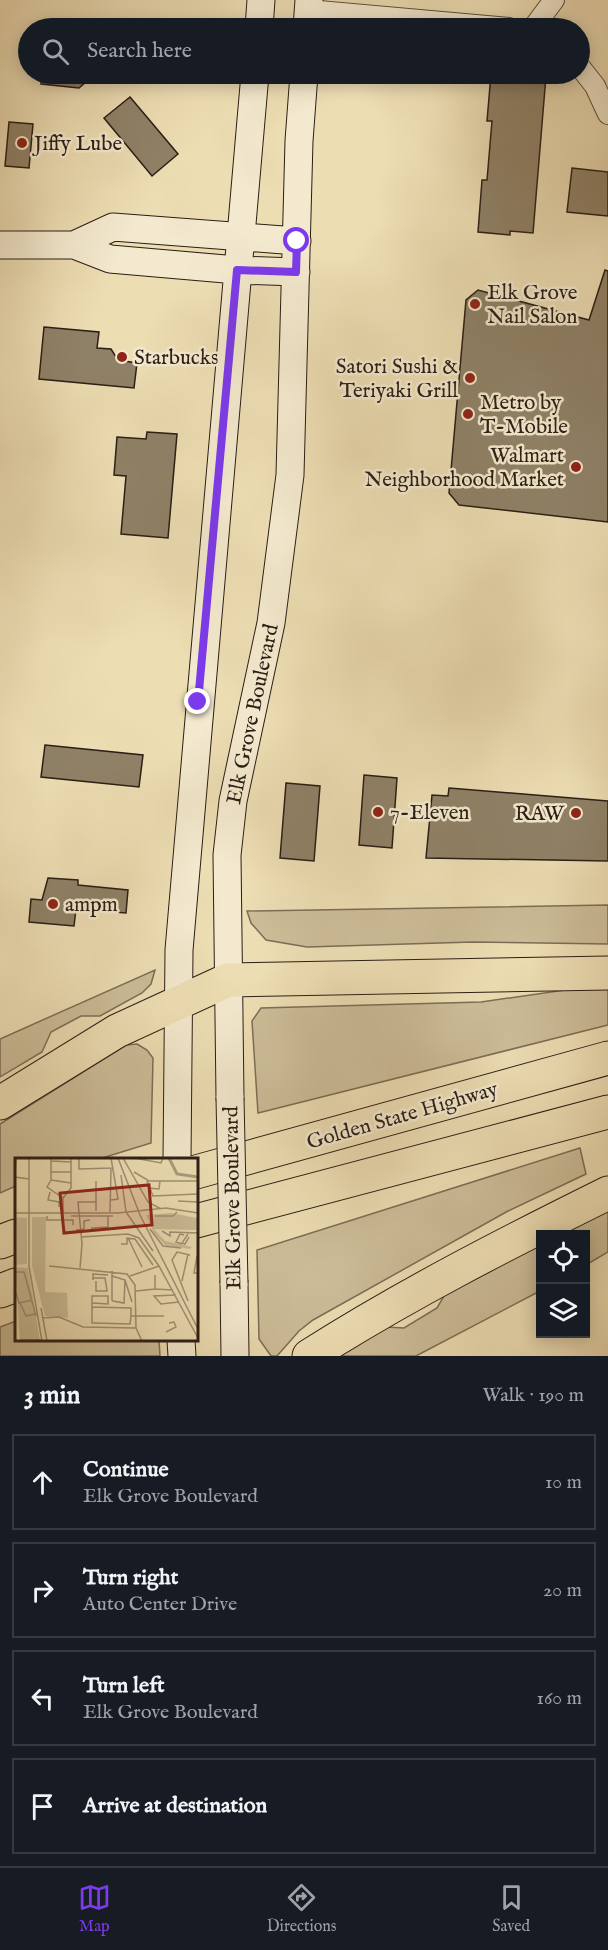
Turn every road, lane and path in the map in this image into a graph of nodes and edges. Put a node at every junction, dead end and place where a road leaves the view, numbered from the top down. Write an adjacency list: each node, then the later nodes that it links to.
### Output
1 (261, 0): 4 (main road)
2 (554, 0): 6 (street)
3 (308, 13): 5 (street)
4 (260, 18)
5 (375, 18)
6 (540, 18)
7 (590, 80): 10 (street)
8 (254, 84): 11 (main road, Elk Grove Boulevard)
9 (303, 84): 12 (main road, Elk Grove Boulevard)
10 (608, 114)
11 (239, 235): 12 (main road); 14 (main road); 15 (main road, Elk Grove Boulevard)
12 (297, 241): 16 (main road, Elk Grove Boulevard)
13 (0, 244): 14 (main road)
14 (74, 245): 15 (main road)
15 (237, 270): 16 (main road); 19 (main road, Elk Grove Boulevard)
16 (296, 272): 18 (main road, Elk Grove Boulevard)
17 (608, 973): 18 (highway)
18 (228, 980): 19 (highway); 31 (main road, Elk Grove Boulevard, bridge)
19 (177, 1002): 21 (highway); 23 (main road, Elk Grove Boulevard)
20 (608, 1058): 24 (highway, Golden State Highway)
21 (0, 1103)
22 (608, 1112): 26 (highway)
23 (177, 1158)
24 (198, 1171)
25 (608, 1192): 32 (highway)
26 (198, 1220)
27 (15, 1236): 28 (highway)
28 (0, 1242)
29 (181, 1341): 30 (main road)
30 (182, 1356)
31 (235, 1356)
32 (309, 1356)

